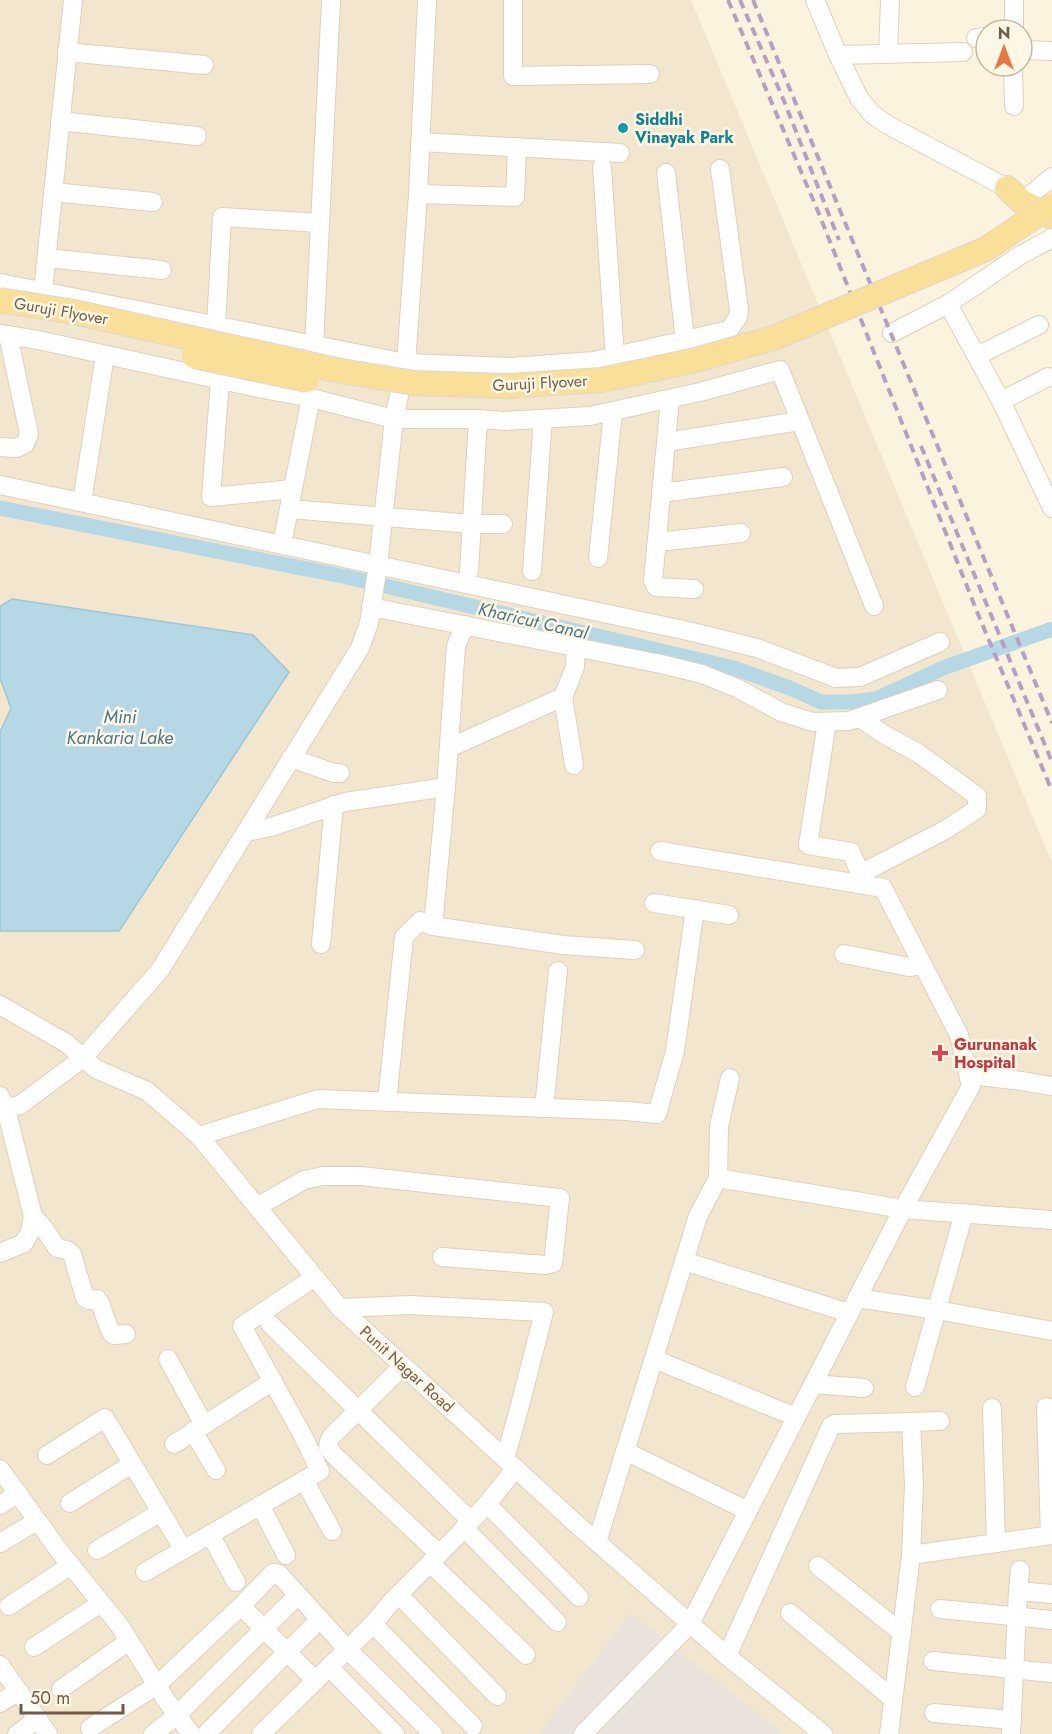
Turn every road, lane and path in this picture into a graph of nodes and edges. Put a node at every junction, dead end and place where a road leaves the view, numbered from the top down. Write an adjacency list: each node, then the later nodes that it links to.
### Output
1 (73, 0): 10 (street)
2 (331, 0): 33 (street)
3 (427, 0): 21 (street)
4 (513, 0): 16 (street)
5 (815, 0): 14 (street)
6 (890, 0): 13 (street)
7 (1014, 0): 8 (street)
8 (1014, 18)
9 (1034, 50): 11 (street)
10 (67, 51): 15 (street); 19 (street)
11 (1052, 51)
12 (963, 52): 13 (street)
13 (888, 54): 14 (street)
14 (838, 55): 30 (street)
15 (204, 65)
16 (650, 74)
17 (1013, 78): 18 (street)
18 (1014, 106)
19 (60, 122): 20 (street); 28 (street)
20 (197, 136)
21 (420, 142): 22 (street); 29 (street)
22 (517, 147): 23 (street); 29 (street)
23 (620, 153)
24 (602, 167): 50 (street)
25 (720, 169): 46 (street)
26 (666, 173): 46 (street)
27 (1052, 177): 30 (street)
28 (53, 192): 31 (street); 36 (street)
29 (418, 194): 51 (street)
30 (1033, 198): 32 (main road); 40 (main road, Guruji Flyover, bridge)
31 (153, 202)
32 (1052, 218)
33 (320, 223): 42 (street); 47 (street)
34 (1052, 224): 44 (main road, Guruji Flyover, bridge)
35 (1052, 238): 41 (street)
36 (46, 258): 37 (street); 39 (street)
37 (162, 270)
38 (0, 283): 39 (street)
39 (43, 291): 42 (street)
40 (0, 300)
41 (948, 304): 45 (street); 49 (street)
42 (216, 325): 47 (street)
43 (1039, 326): 49 (street)
44 (3, 328): 48 (street); 63 (street)
45 (892, 333)
46 (685, 340): 50 (street)
47 (314, 346): 51 (street)
48 (105, 355): 53 (street); 70 (street)
49 (976, 356): 56 (street)
50 (615, 357): 51 (street)
51 (406, 363): 58 (street)
52 (1048, 377): 56 (street)
53 (220, 380): 54 (street); 68 (street)
54 (311, 398): 58 (street); 66 (street)
55 (670, 399): 57 (street); 61 (street); 62 (street)
56 (1001, 401): 69 (street)
57 (612, 412): 60 (street); 79 (street)
58 (394, 419): 59 (street); 72 (street)
59 (478, 419): 60 (street); 73 (street)
60 (543, 419): 82 (street)
61 (800, 421): 62 (street); 85 (street)
62 (666, 442): 67 (street)
63 (0, 447)
64 (783, 477): 67 (street)
65 (0, 485): 70 (street)
66 (293, 489): 68 (street); 71 (street)
67 (661, 493): 77 (street)
68 (211, 497): 75 (street)
69 (1050, 501)
70 (82, 502): 75 (street)
71 (289, 509): 72 (street); 78 (street)
72 (382, 518): 73 (street); 80 (street)
73 (472, 524): 74 (street); 81 (street)
74 (502, 524)
75 (204, 528): 78 (street)
76 (741, 533): 77 (street)
77 (657, 542): 83 (street)
78 (282, 544): 80 (street)
79 (598, 558)
80 (377, 568): 84 (street); 87 (street)
81 (469, 571)
82 (532, 571)
83 (694, 589)
84 (371, 603): 86 (street); 94 (street)
85 (874, 606)
86 (465, 625): 88 (street); 93 (street)
87 (940, 642)
88 (576, 647): 90 (street); 92 (street)
89 (938, 690): 91 (street)
90 (563, 697): 93 (street); 95 (street)
91 (860, 718): 92 (street); 101 (street)
92 (827, 722): 101 (street)
93 (449, 748): 97 (street)
94 (291, 758): 96 (street); 99 (street)
95 (574, 765)
96 (340, 773)
97 (446, 787): 98 (street); 105 (street)
98 (334, 806): 99 (street); 106 (street)
99 (246, 832): 112 (street)
100 (660, 851): 101 (street)
101 (862, 879): 109 (street)
102 (654, 903): 103 (street)
103 (695, 909): 104 (street); 118 (street)
104 (729, 915)
105 (433, 926): 107 (street); 116 (street)
106 (321, 944)
107 (635, 950)
108 (844, 954): 109 (street)
109 (922, 965): 113 (street)
110 (558, 971): 118 (street)
111 (0, 1005): 112 (street, Punit Nagar Road)
112 (83, 1058): 117 (street); 119 (street, Punit Nagar Road)
113 (969, 1075): 115 (street); 122 (street)
114 (730, 1078): 120 (street)
115 (1052, 1086)
116 (387, 1102): 118 (street); 119 (street)
117 (2, 1105): 124 (street)
118 (543, 1108)
119 (199, 1136): 121 (street, Punit Nagar Road)
120 (718, 1178): 122 (street); 128 (street)
121 (257, 1207): 127 (street); 129 (street, Punit Nagar Road)
122 (903, 1209): 123 (street); 130 (street)
123 (964, 1213): 125 (street); 132 (street)
124 (33, 1216): 126 (street); 135 (street)
125 (1052, 1220)
126 (0, 1252)
127 (442, 1257)
128 (684, 1261): 130 (street); 137 (street)
129 (315, 1277): 131 (street, Punit Nagar Road); 139 (street)
130 (853, 1306): 132 (street); 140 (street)
131 (340, 1308): 138 (street, Punit Nagar Road); 153 (street)
132 (938, 1310): 134 (street); 141 (street)
133 (270, 1324): 145 (street)
134 (1052, 1331)
135 (126, 1334)
136 (168, 1359): 149 (street)
137 (654, 1359): 146 (street); 151 (street)
138 (403, 1366): 145 (street); 153 (street, Punit Nagar Road)
139 (273, 1381): 149 (street); 157 (street)
140 (813, 1384): 142 (street); 146 (street)
141 (915, 1387)
142 (864, 1388)
143 (1046, 1407): 169 (street)
144 (992, 1408): 172 (street)
145 (358, 1410): 166 (street); 177 (street)
146 (796, 1417): 163 (street)
147 (940, 1421): 148 (street)
148 (910, 1422): 176 (street); 206 (street)
149 (199, 1428): 150 (street); 156 (street)
150 (174, 1443)
151 (625, 1451): 163 (street); 170 (street)
152 (46, 1455): 154 (street)
153 (510, 1463): 160 (street); 170 (street, Punit Nagar Road)
154 (132, 1464): 159 (street); 164 (street)
155 (0, 1469): 158 (street)
156 (216, 1470)
157 (304, 1480): 162 (street); 167 (street)
158 (18, 1494): 161 (street); 165 (street)
159 (70, 1503)
160 (487, 1504): 166 (street); 187 (street)
161 (0, 1505)
162 (260, 1505): 168 (street); 175 (street)
163 (748, 1511): 198 (street)
164 (161, 1512): 173 (street); 174 (street)
165 (37, 1521): 171 (street); 178 (street)
166 (468, 1525): 177 (street); 196 (street)
167 (332, 1531)
168 (210, 1534): 173 (street); 182 (street)
169 (1051, 1535): 172 (street)
170 (597, 1542): 198 (street, Punit Nagar Road)
171 (0, 1543)
172 (996, 1543): 176 (street)
173 (183, 1549): 181 (street)
174 (98, 1550)
175 (286, 1555)
176 (911, 1555): 200 (street)
177 (435, 1558): 186 (street); 205 (street)
178 (71, 1565): 188 (street); 189 (street)
179 (818, 1566): 200 (street)
180 (1020, 1570): 183 (street)
181 (145, 1572)
182 (236, 1582)
183 (1018, 1591): 184 (street); 193 (street)
184 (1052, 1594)
185 (298, 1595): 190 (street); 194 (street); 199 (street)
186 (399, 1595): 197 (street); 216 (street)
187 (579, 1597)
188 (101, 1603): 201 (street); 202 (street)
189 (9, 1606)
190 (241, 1606): 199 (street); 213 (street)
191 (940, 1609): 193 (street)
192 (790, 1613): 217 (street)
193 (1017, 1617): 195 (street); 210 (street)
194 (320, 1619): 203 (street); 204 (street)
195 (1052, 1620)
196 (557, 1622)
197 (373, 1624): 203 (street); 221 (street)
198 (690, 1624): 206 (street, Punit Nagar Road); 232 (street)
199 (264, 1629): 204 (street); 220 (street)
200 (902, 1633): 217 (street)
201 (129, 1641): 213 (street); 214 (street)
202 (34, 1647)
203 (347, 1649): 209 (street); 231 (street)
204 (287, 1652): 212 (street); 228 (street)
205 (526, 1655)
206 (727, 1656): 233 (street, Punit Nagar Road)
207 (933, 1661): 210 (street)
208 (0, 1665): 215 (street)
209 (329, 1668): 212 (street); 230 (street)
210 (1014, 1670): 211 (street); 223 (street)
211 (1052, 1673)
212 (316, 1681): 229 (street)
213 (157, 1685): 220 (street); 224 (street)
214 (62, 1689)
215 (19, 1691): 218 (street); 222 (street)
216 (497, 1696)
217 (894, 1699): 234 (street)
218 (0, 1703)
219 (934, 1713): 223 (street)
220 (177, 1715): 226 (street); 227 (street)
221 (474, 1726)
222 (43, 1727): 225 (street)
223 (1012, 1727)
224 (90, 1728)
225 (17, 1734)
226 (153, 1734)
227 (191, 1734)
228 (206, 1734)
229 (261, 1734)
230 (395, 1734)
231 (433, 1734)
232 (582, 1734)
233 (823, 1734)
234 (889, 1734)

